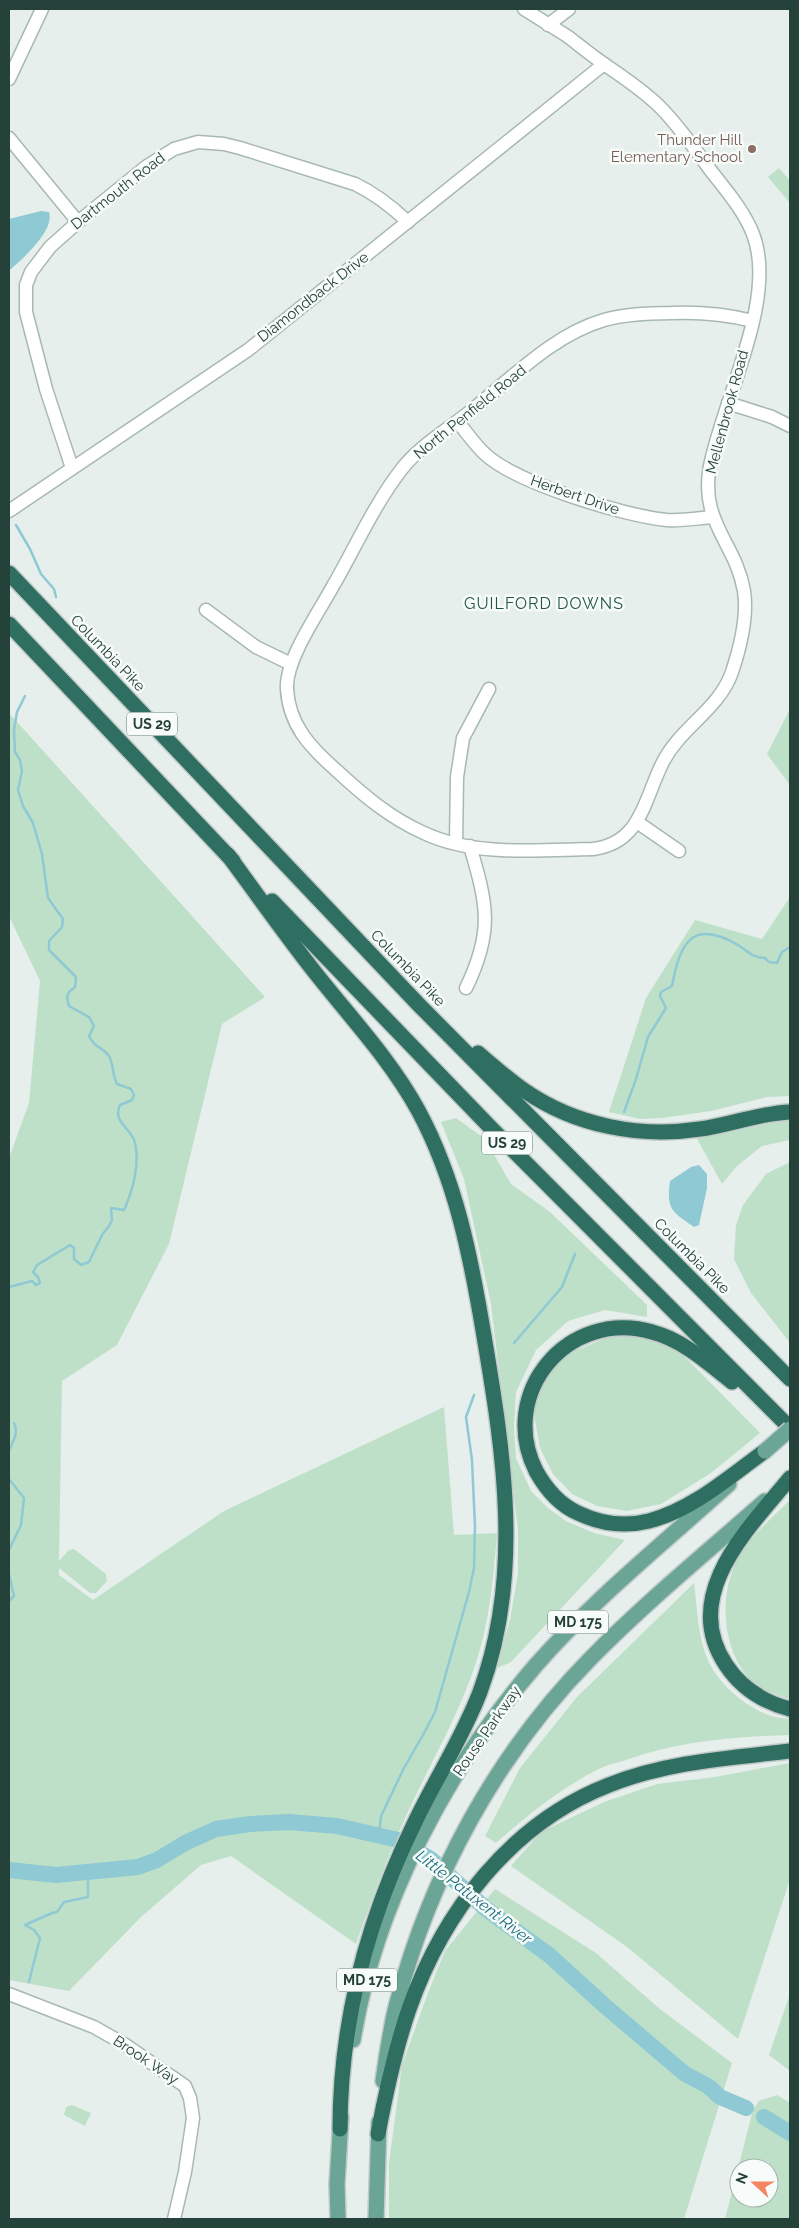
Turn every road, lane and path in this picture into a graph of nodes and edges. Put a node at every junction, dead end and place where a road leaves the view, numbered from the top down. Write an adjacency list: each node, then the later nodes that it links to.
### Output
1 (42, 9): 6 (street)
2 (524, 9): 4 (street, Mellenbrook Road)
3 (569, 9): 4 (street)
4 (548, 25): 5 (street, Mellenbrook Road)
5 (604, 64): 9 (street, Diamondback Drive); 10 (street, Mellenbrook Road)
6 (9, 79)
7 (9, 138): 8 (street)
8 (78, 222): 9 (street, Dartmouth Road); 15 (street, Dartmouth Road)
9 (408, 222): 15 (street, Diamondback Drive)
10 (753, 321): 11 (street, Mellenbrook Road); 13 (street, North Penfield Road)
11 (729, 399): 12 (street); 14 (street); 17 (street, Mellenbrook Road)
12 (790, 420)
13 (458, 422): 17 (street, Herbert Drive); 22 (street, North Penfield Road)
14 (790, 426)
15 (72, 468): 16 (street, Diamondback Drive)
16 (9, 511)
17 (713, 517): 24 (street, Mellenbrook Road)
18 (9, 565): 19 (highway, Columbia Pike)
19 (13, 578): 30 (highway, Columbia Pike / US 29)
20 (206, 610): 22 (street)
21 (9, 624): 28 (highway, US 29)
22 (291, 664): 25 (street, North Penfield Road)
23 (489, 689): 25 (street)
24 (637, 822): 26 (street, Mellenbrook Road); 27 (street)
25 (456, 843): 26 (street, Mellenbrook Road)
26 (470, 846): 29 (street)
27 (679, 851)
28 (228, 855): 33 (highway, US 29); 38 (highway)
29 (466, 988)
30 (419, 1005): 31 (highway); 32 (highway, Columbia Pike / US 29)
31 (790, 1112)
32 (790, 1379)
33 (790, 1429): 34 (main road, Rouse Parkway / MD 175, bridge); 34 (highway)
34 (765, 1451): 38 (main road, Rouse Parkway / MD 175)
35 (790, 1478): 36 (highway); 42 (main road, MD 175)
36 (790, 1709)
37 (790, 1751): 42 (highway)
38 (422, 1821): 39 (highway)
39 (398, 1875): 41 (main road, MD 175); 41 (highway)
40 (9, 1994): 43 (street, Brook Way)
41 (340, 2129): 44 (main road)
42 (378, 2134): 45 (main road)
43 (174, 2219)
44 (338, 2219)
45 (376, 2219)

